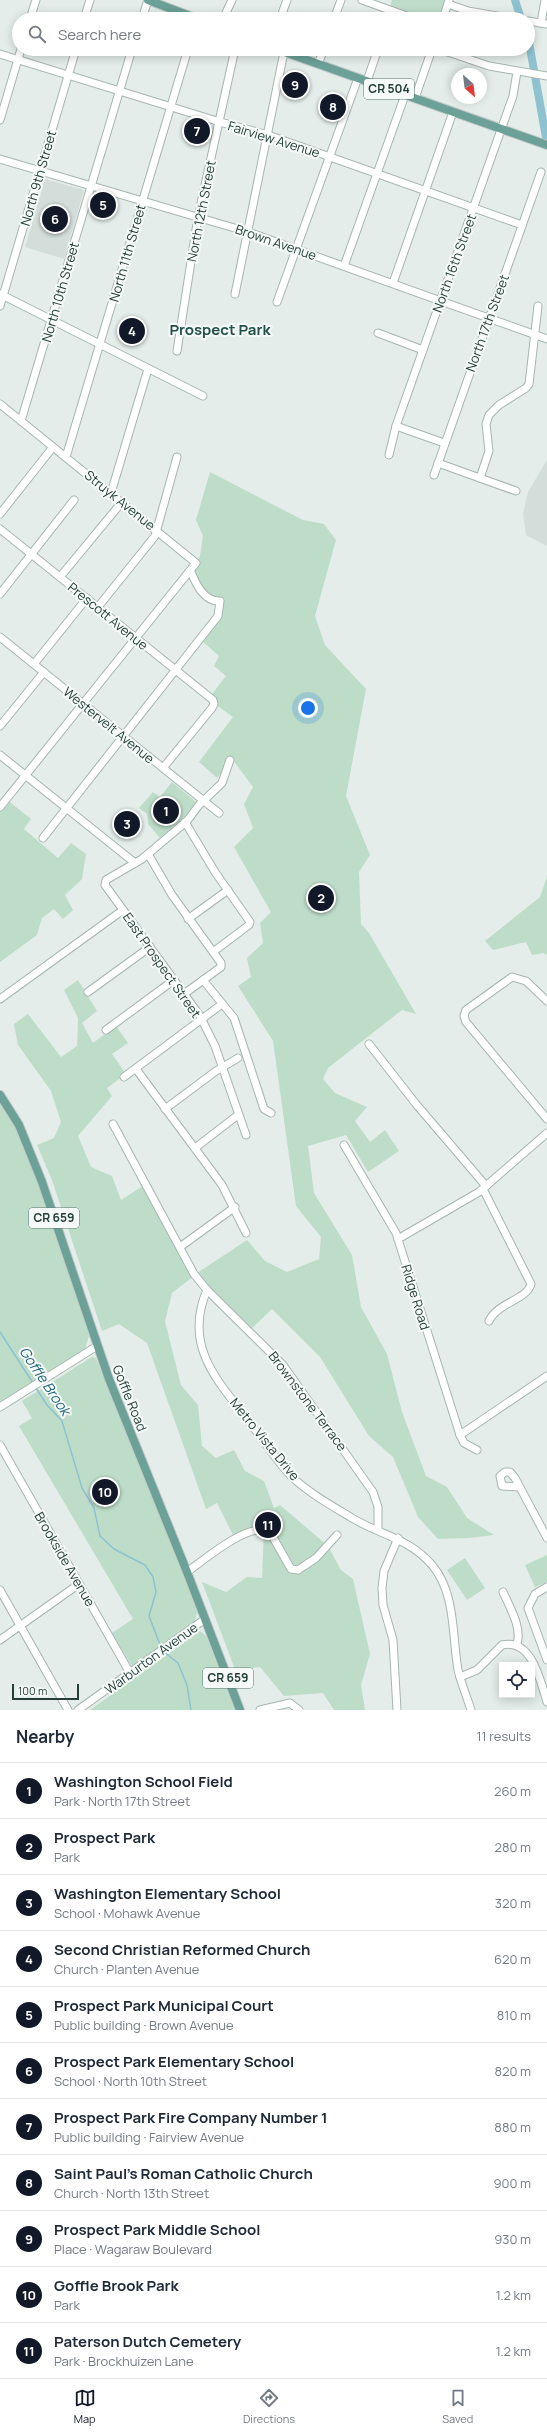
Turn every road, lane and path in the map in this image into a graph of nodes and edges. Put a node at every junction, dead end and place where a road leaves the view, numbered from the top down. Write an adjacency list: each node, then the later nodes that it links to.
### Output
1 (36, 0): 11 (street)
2 (90, 0): 12 (street)
3 (148, 0): 13 (street); 14 (main road)
4 (232, 0): 15 (street)
5 (287, 0): 16 (street)
6 (341, 0): 17 (street)
7 (362, 0): 10 (street)
8 (545, 0): 21 (street)
9 (449, 2): 19 (street); 20 (street)
10 (392, 11): 18 (street)
11 (32, 12)
12 (86, 12)
13 (144, 12)
14 (180, 12)
15 (226, 12)
16 (283, 12)
17 (337, 12)
18 (395, 12)
19 (445, 12)
20 (474, 12)
21 (544, 24)
22 (0, 54): 34 (street, Fairview Avenue)
23 (19, 56): 34 (street)
24 (74, 56): 37 (street, North 9th Street)
25 (130, 56): 41 (street, North 10th Street)
26 (186, 56): 44 (street, North 11th Street)
27 (234, 56): 47 (street, North 12th Street)
28 (283, 56): 49 (street)
29 (295, 56): 35 (main road, CR 504)
30 (321, 56): 35 (street)
31 (376, 56): 40 (street)
32 (430, 56): 43 (street)
33 (460, 56): 36 (street)
34 (18, 60): 37 (street, Fairview Avenue); 46 (street)
35 (318, 64): 39 (main road, CR 504)
36 (517, 72): 38 (street); 48 (street, North 16th Street)
37 (68, 76): 41 (street, Fairview Avenue); 53 (street, North 9th Street)
38 (545, 76)
39 (358, 78): 40 (main road, CR 504); 51 (street)
40 (367, 81): 42 (main road, CR 504)
41 (120, 91): 44 (street, Fairview Avenue); 56 (street, North 10th Street)
42 (405, 95): 43 (main road, CR 504); 55 (street)
43 (415, 98): 45 (main road, CR 504)
44 (170, 106): 47 (street, Fairview Avenue); 58 (street, North 11th Street)
45 (453, 112): 48 (main road, CR 504); 57 (street)
46 (0, 120)
47 (220, 122): 49 (street, Fairview Avenue); 60 (street, North 12th Street)
48 (502, 129): 50 (main road, CR 504); 59 (street, North 16th Street)
49 (268, 135): 51 (street, Fairview Avenue); 62 (street)
50 (545, 144)
51 (329, 156): 55 (street, Fairview Avenue); 63 (street)
52 (0, 158): 53 (street, Brown Avenue)
53 (40, 171): 56 (street, Brown Avenue); 67 (street, North 9th Street)
54 (541, 172): 61 (street, North 17th Street)
55 (377, 173): 57 (street, Fairview Avenue); 64 (street)
56 (91, 186): 58 (street, Brown Avenue); 73 (street, North 10th Street)
57 (425, 190): 59 (street, Fairview Avenue); 65 (street)
58 (142, 201): 60 (street, Brown Avenue); 77 (street, North 11th Street)
59 (474, 207): 61 (street, Fairview Avenue); 68 (street, North 16th Street)
60 (198, 218): 62 (street, Brown Avenue); 79 (street, North 12th Street)
61 (522, 225): 72 (street, North 17th Street)
62 (248, 232): 63 (street, Brown Avenue); 66 (street)
63 (296, 249): 64 (street, Brown Avenue); 69 (street)
64 (344, 266): 65 (street, Brown Avenue)
65 (393, 283): 68 (street, Brown Avenue)
66 (235, 294)
67 (2, 295): 70 (street, North 9th Street); 73 (street)
68 (440, 300): 72 (street, Brown Avenue); 78 (street, North 16th Street)
69 (277, 302)
70 (0, 306)
71 (538, 306): 75 (street)
72 (489, 318): 75 (street, Brown Avenue); 85 (street, North 17th Street)
73 (52, 320): 77 (street); 83 (street, North 10th Street)
74 (378, 333): 78 (street)
75 (535, 334): 76 (street, Brown Avenue); 92 (street)
76 (547, 339)
77 (100, 344): 80 (street); 88 (street, North 11th Street)
78 (424, 350): 84 (street, North 16th Street)
79 (177, 351)
80 (148, 369): 81 (street); 94 (street)
81 (203, 396)
82 (0, 404): 83 (street, Struyk Avenue)
83 (21, 421): 86 (street, Struyk Avenue)
84 (396, 426): 85 (street); 87 (street, North 16th Street)
85 (444, 443): 90 (street, North 17th Street)
86 (53, 447): 88 (street, Struyk Avenue); 97 (street)
87 (389, 455)
88 (66, 457): 94 (street, Struyk Avenue)
89 (176, 457): 99 (street)
90 (438, 463): 91 (street, North 17th Street); 92 (street)
91 (434, 475)
92 (480, 478): 93 (street)
93 (516, 491)
94 (111, 493): 96 (street, Struyk Avenue)
95 (74, 500): 100 (street)
96 (122, 502): 99 (street, Struyk Avenue); 102 (street)
97 (0, 514)
98 (0, 529): 100 (street, Prescott Avenue)
99 (156, 530): 101 (street, Struyk Avenue); 105 (street)
100 (32, 554): 102 (street, Prescott Avenue); 103 (street)
101 (191, 572): 106 (street); 109 (street, Struyk Avenue)
102 (60, 577): 104 (street, Prescott Avenue)
103 (0, 594)
104 (87, 598): 105 (street, Prescott Avenue); 108 (street)
105 (98, 607): 106 (street, Prescott Avenue)
106 (136, 639): 109 (street, Prescott Avenue); 111 (street)
107 (1, 640): 108 (street, Westervelt Avenue)
108 (34, 664): 110 (street, Westervelt Avenue)
109 (176, 671): 113 (street); 116 (street, Prescott Avenue)
110 (44, 672): 111 (street, Westervelt Avenue); 112 (street)
111 (84, 704): 113 (street, Westervelt Avenue); 117 (street)
112 (0, 726)
113 (124, 736): 116 (street, Westervelt Avenue); 120 (street)
114 (0, 755): 117 (street)
115 (230, 760): 118 (street)
116 (163, 768): 118 (street, Westervelt Avenue)
117 (26, 776): 119 (street); 120 (street)
118 (203, 801): 121 (street, Westervelt Avenue); 122 (street)
119 (0, 807)
120 (66, 808): 123 (street); 125 (street)
121 (218, 813)
122 (185, 822): 124 (street); 126 (street)
123 (43, 838)
124 (148, 854): 125 (street); 128 (street)
125 (135, 863): 127 (street, East Prospect Street)
126 (228, 890): 128 (street); 130 (street)
127 (123, 910): 129 (street, East Prospect Street); 135 (street)
128 (188, 918): 130 (street)
129 (150, 947): 131 (street, East Prospect Street); 133 (street)
130 (213, 952): 132 (street)
131 (174, 980): 134 (street, East Prospect Street); 139 (street)
132 (203, 980): 134 (street); 137 (street)
133 (88, 992)
134 (184, 994): 138 (street, East Prospect Street)
135 (0, 999)
136 (547, 1001): 149 (street)
137 (222, 1004): 138 (street); 147 (street)
138 (201, 1020): 142 (street, East Prospect Street); 143 (street)
139 (106, 1030)
140 (369, 1044): 155 (street)
141 (238, 1058): 142 (street)
142 (222, 1068): 146 (street); 148 (street, East Prospect Street)
143 (136, 1069): 144 (street); 146 (street)
144 (124, 1077)
145 (0, 1095): 162 (main road, Goffle Road / CR 659)
146 (166, 1108): 154 (street)
147 (270, 1113)
148 (238, 1115): 152 (street, East Prospect Street); 154 (street)
149 (547, 1119)
150 (113, 1124): 159 (street, Brownstone Terrace)
151 (547, 1133): 155 (street)
152 (246, 1135)
153 (344, 1145): 158 (street, Ridge Road)
154 (194, 1148): 156 (street)
155 (485, 1188): 158 (street); 161 (street)
156 (235, 1207): 157 (street); 159 (street)
157 (246, 1233)
158 (398, 1239): 165 (street, Ridge Road)
159 (180, 1247): 160 (street, Brownstone Terrace)
160 (207, 1290): 169 (street, Brownstone Terrace); 169 (street, Metro Vista Drive)
161 (489, 1321)
162 (97, 1346): 164 (street); 173 (main road, Goffle Road / CR 659)
163 (547, 1376): 165 (street)
164 (0, 1407)
165 (460, 1435): 167 (street, Ridge Road)
166 (0, 1445): 174 (street, Brookside Avenue)
167 (477, 1450)
168 (519, 1487): 172 (street)
169 (378, 1529): 171 (street, Metro Vista Drive)
170 (337, 1535): 173 (street)
171 (398, 1538): 184 (street, Metro Vista Drive); 191 (street)
172 (547, 1538)
173 (187, 1572): 178 (main road, Goffle Road / CR 659)
174 (79, 1584): 179 (street); 183 (street, Brookside Avenue)
175 (547, 1587): 182 (street)
176 (0, 1590): 179 (street)
177 (503, 1592): 181 (street)
178 (205, 1619): 183 (street, Warburton Avenue); 188 (main road, Goffle Road / CR 659)
179 (20, 1626): 180 (street); 186 (street)
180 (0, 1640)
181 (517, 1644): 184 (street); 185 (street)
182 (547, 1660)
183 (130, 1673): 187 (street, Warburton Avenue)
184 (460, 1676): 192 (street, Metro Vista Drive)
185 (547, 1702)
186 (68, 1710)
187 (78, 1710)
188 (240, 1710)
189 (260, 1710): 190 (street)
190 (299, 1710)
191 (397, 1710)
192 (471, 1710)

